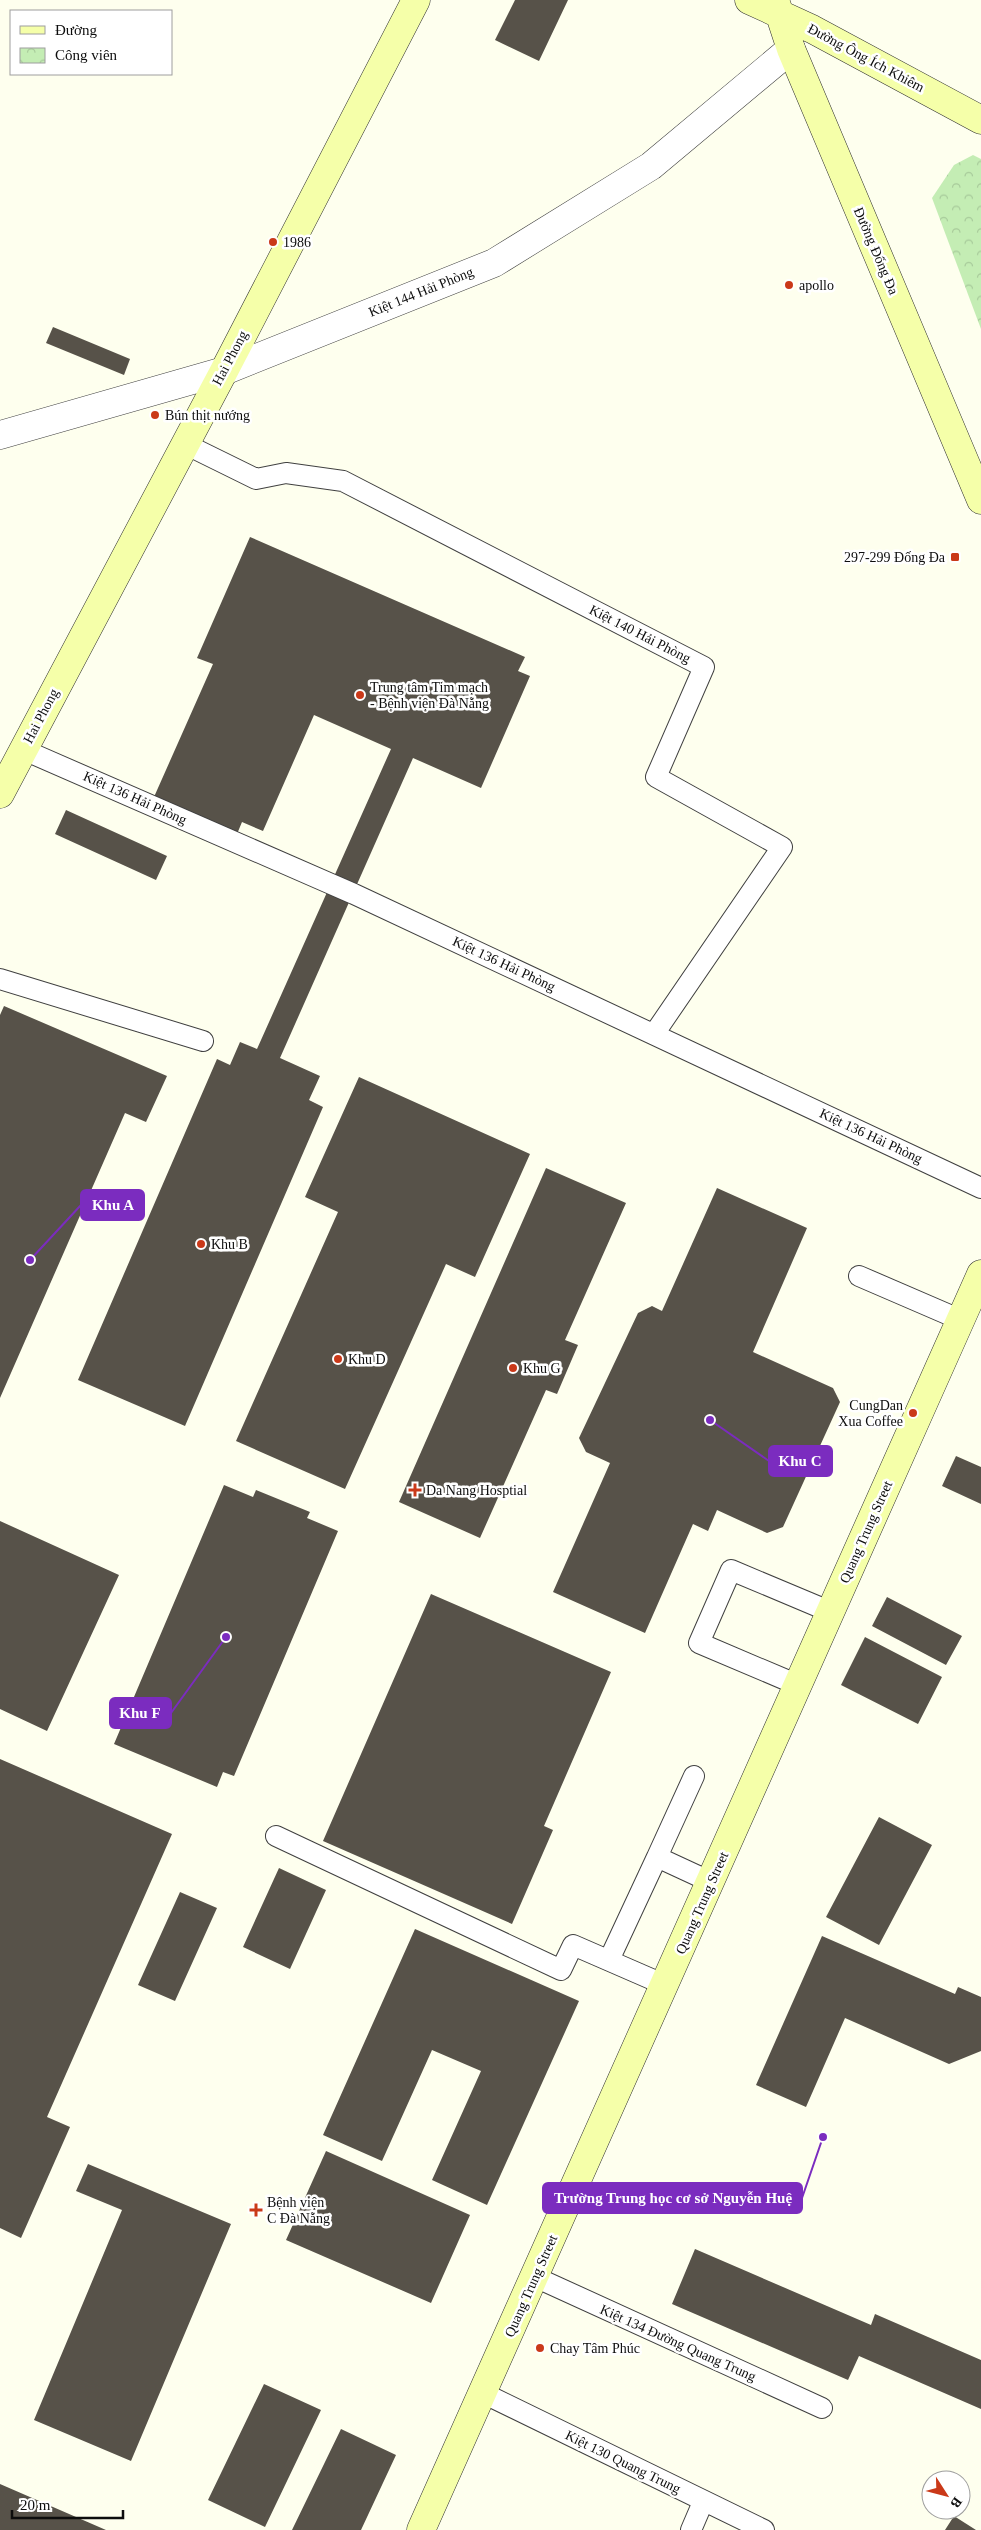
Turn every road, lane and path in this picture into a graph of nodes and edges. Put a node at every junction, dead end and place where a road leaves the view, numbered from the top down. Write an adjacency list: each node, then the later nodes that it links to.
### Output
1 (416, 0): 6 (main road, Hai Phong)
2 (749, 0): 3 (main road, Đường Ông Ích Khiêm)
3 (776, 6): 4 (main road, Đường Đống Đa); 5 (main road, Đường Ông Ích Khiêm)
4 (791, 50): 6 (street, Kiệt 144 Hải Phòng); 9 (main road, Đường Đống Đa)
5 (981, 120)
6 (224, 371): 7 (street, Kiệt 144 Hải Phòng); 8 (main road, Hai Phong)
7 (0, 435)
8 (185, 444): 10 (main road, Hai Phong); 13 (lane, Kiệt 140 Hải Phòng)
9 (981, 500)
10 (24, 750): 11 (main road, Hai Phong); 13 (lane, Kiệt 136 Hải Phòng)
11 (0, 794)
12 (2, 984): 14 (lane)
13 (654, 1034): 15 (lane, Kiệt 136 Hải Phòng)
14 (203, 1040)
15 (981, 1188)
16 (981, 1274): 18 (main road, Quang Trung Street)
17 (859, 1276): 18 (lane)
18 (961, 1320): 19 (main road, Quang Trung Street)
19 (831, 1612): 20 (main road, Quang Trung Street); 20 (lane)
20 (798, 1685): 24 (main road, Quang Trung Street)
21 (694, 1776): 23 (lane)
22 (276, 1836): 25 (lane)
23 (657, 1857): 24 (lane); 25 (lane)
24 (711, 1882): 26 (main road, Quang Trung Street)
25 (609, 1960): 26 (lane)
26 (665, 1985): 27 (main road, Quang Trung Street)
27 (535, 2277): 28 (main road, Quang Trung Street); 29 (lane, Kiệt 134 Đường Quang Trung)
28 (484, 2393): 30 (lane, Kiệt 130 Quang Trung); 31 (main road, Quang Trung Street)
29 (822, 2408)
30 (703, 2502): 32 (lane); 33 (lane, Kiệt 130 Quang Trung)
31 (421, 2530)
32 (691, 2530)
33 (764, 2530)

